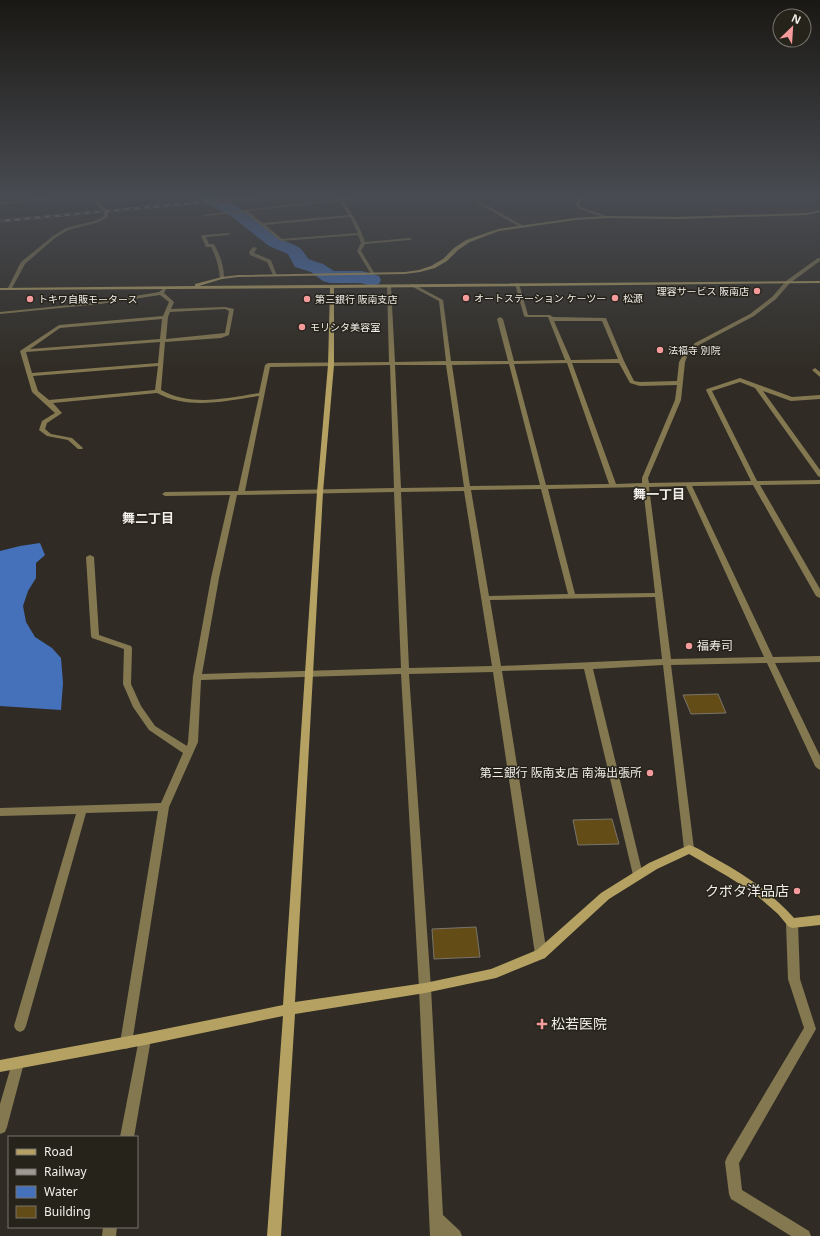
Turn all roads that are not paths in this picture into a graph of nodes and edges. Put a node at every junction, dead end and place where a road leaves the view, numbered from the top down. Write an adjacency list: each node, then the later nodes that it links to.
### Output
1 (33, 255): 19 (street)
2 (218, 255): 9 (street)
3 (254, 255): 8 (street)
4 (361, 255): 7 (street)
5 (450, 255): 7 (main road)
6 (820, 259): 10 (street)
7 (373, 274): 8 (main road)
8 (275, 275): 9 (main road)
9 (222, 278): 17 (main road)
10 (788, 282): 11 (main road); 12 (main road); 38 (street)
11 (820, 282)
12 (517, 284): 15 (main road); 25 (street)
13 (332, 286): 14 (main road); 17 (main road); 34 (main road)
14 (389, 286): 15 (main road); 33 (street)
15 (413, 286): 31 (street)
16 (166, 287): 17 (main road); 19 (main road); 20 (street)
17 (192, 287)
18 (0, 288): 19 (main road)
19 (10, 288)
20 (161, 293): 21 (street); 22 (street)
21 (168, 311): 23 (street); 26 (street)
22 (0, 313)
23 (166, 317): 26 (street); 27 (street)
24 (500, 319): 29 (street)
25 (552, 319): 28 (street); 30 (street)
26 (163, 341): 27 (street); 32 (street)
27 (23, 351): 36 (street)
28 (621, 361): 30 (street); 38 (street)
29 (512, 362): 30 (street); 31 (street); 51 (street)
30 (569, 362): 49 (street)
31 (448, 363): 33 (street); 52 (street)
32 (161, 364): 36 (street); 40 (street)
33 (394, 364): 34 (street); 53 (street)
34 (331, 365): 41 (street); 54 (main road)
35 (815, 370): 37 (street)
36 (29, 375): 43 (street)
37 (820, 375)
38 (679, 383): 50 (street)
39 (756, 385): 42 (street); 45 (street); 48 (street)
40 (158, 391): 41 (street); 43 (street)
41 (261, 394): 55 (street)
42 (820, 397)
43 (48, 402): 44 (street)
44 (80, 448)
45 (820, 475)
46 (820, 482): 48 (street)
47 (688, 484): 48 (street); 50 (street); 63 (street)
48 (755, 484): 60 (street)
49 (613, 486): 50 (street); 51 (street)
50 (645, 486): 58 (street)
51 (543, 487): 52 (street); 59 (street)
52 (466, 488): 53 (street); 61 (street)
53 (398, 490): 54 (street); 67 (street)
54 (320, 492): 55 (street); 68 (main road)
55 (237, 493): 56 (street); 69 (street)
56 (165, 494)
57 (90, 557): 70 (street)
58 (658, 595): 59 (street); 64 (street)
59 (572, 596): 61 (street)
60 (820, 596)
61 (485, 598): 66 (street)
62 (820, 659): 63 (street)
63 (771, 661): 64 (street); 71 (street)
64 (667, 662): 65 (street); 75 (street)
65 (588, 666): 66 (street); 76 (street)
66 (496, 668): 67 (street); 79 (street)
67 (405, 671): 68 (street); 80 (street)
68 (309, 674): 69 (street); 81 (main road)
69 (197, 677): 70 (street)
70 (189, 752): 72 (street)
71 (820, 766)
72 (164, 807): 73 (street); 84 (street)
73 (82, 809): 74 (street); 82 (street)
74 (0, 812)
75 (689, 849): 76 (main road); 78 (main road)
76 (638, 875): 79 (main road)
77 (820, 920): 78 (main road)
78 (792, 923): 93 (street)
79 (541, 954): 80 (main road)
80 (425, 988): 81 (main road); 89 (street)
81 (289, 1009): 83 (main road); 90 (main road)
82 (20, 1026)
83 (145, 1039): 84 (main road); 88 (street)
84 (126, 1043): 85 (main road)
85 (18, 1063): 86 (main road); 87 (street)
86 (0, 1066)
87 (0, 1127)
88 (127, 1136)
89 (436, 1218): 91 (street); 92 (street)
90 (274, 1236)
91 (436, 1236)
92 (455, 1236)
93 (804, 1236)

